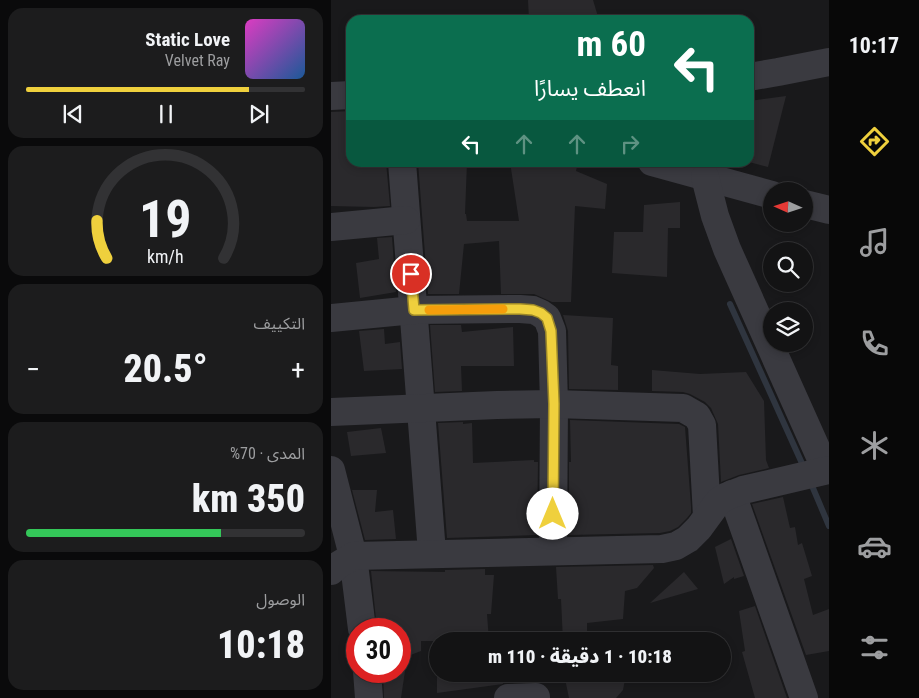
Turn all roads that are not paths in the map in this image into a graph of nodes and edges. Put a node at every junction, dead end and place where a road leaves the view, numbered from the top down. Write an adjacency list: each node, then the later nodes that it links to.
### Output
1 (829, 62): 2 (street)
2 (754, 75)
3 (346, 95): 4 (street)
4 (331, 96)
5 (402, 167): 11 (street)
6 (670, 167): 7 (street)
7 (705, 177): 8 (street); 19 (street)
8 (763, 193)
9 (813, 206): 10 (street)
10 (829, 210)
11 (406, 220): 12 (street); 13 (street)
12 (331, 227)
13 (414, 310): 14 (street); 15 (street); 16 (street)
14 (331, 318)
15 (554, 404): 16 (street); 21 (street); 22 (street)
16 (421, 407): 17 (street); 23 (street)
17 (331, 412)
18 (331, 470): 24 (street)
19 (827, 470): 20 (street)
20 (732, 494): 21 (street); 31 (street)
21 (707, 516): 22 (street)
22 (553, 551): 23 (street)
23 (432, 553): 24 (street)
24 (353, 556): 25 (street); 26 (street)
25 (331, 571)
26 (361, 618)
27 (368, 683): 29 (street)
28 (536, 697): 30 (street)
29 (369, 698)
30 (508, 698)
31 (804, 698)

